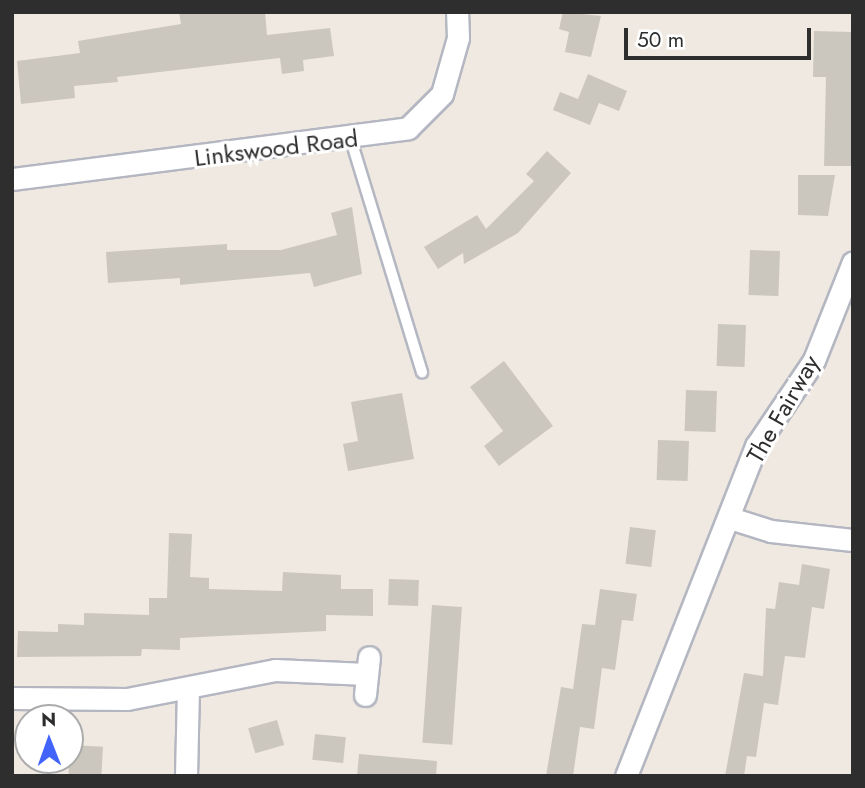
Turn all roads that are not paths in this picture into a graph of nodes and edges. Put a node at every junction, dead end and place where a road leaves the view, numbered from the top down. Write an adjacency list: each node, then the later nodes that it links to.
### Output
1 (457, 12): 2 (street, Linkswood Road)
2 (351, 141): 3 (street, Linkswood Road); 5 (lane)
3 (12, 179)
4 (853, 262): 6 (street, The Fairway)
5 (422, 372)
6 (730, 518): 7 (street); 12 (street, The Fairway)
7 (853, 540)
8 (367, 675): 9 (street)
9 (188, 691): 10 (street); 11 (street)
10 (12, 698)
11 (186, 776)
12 (626, 776)

